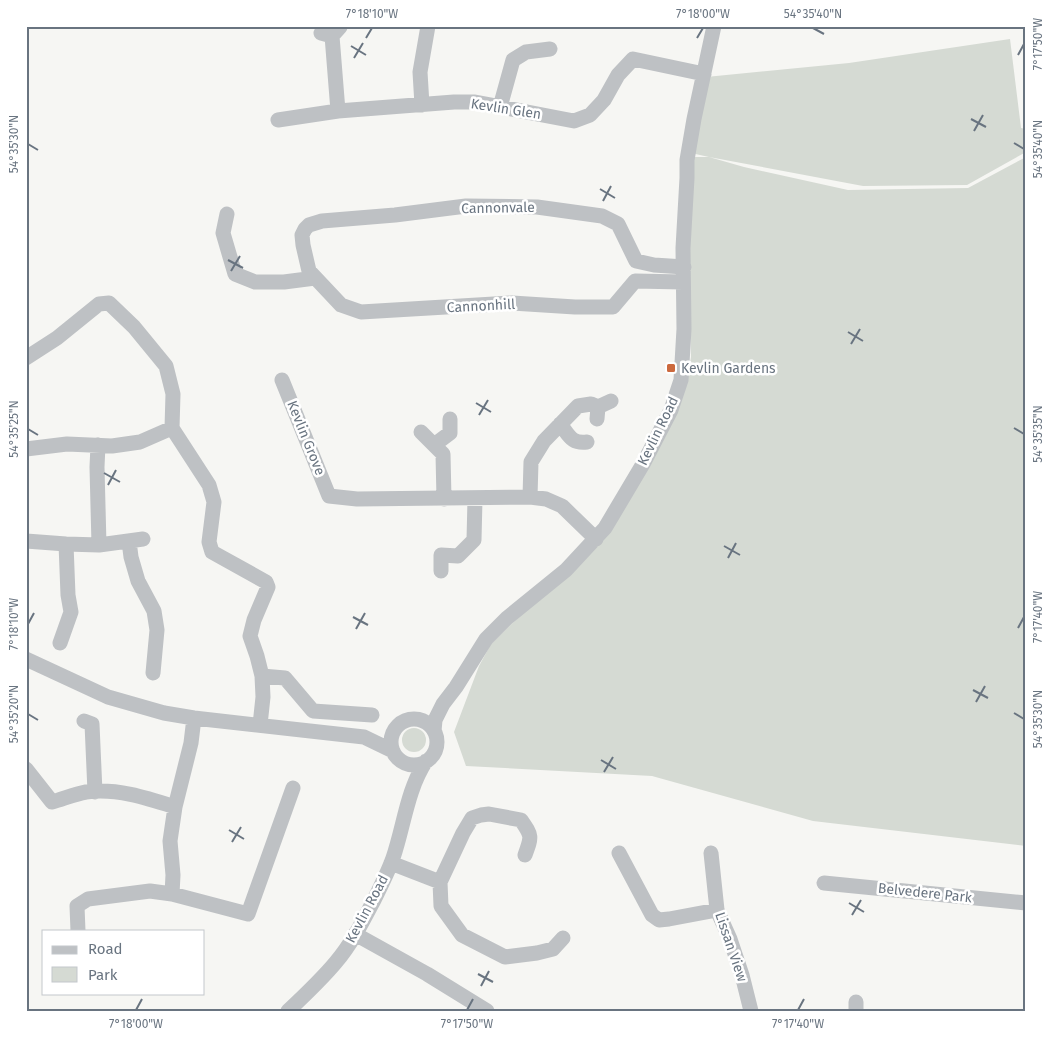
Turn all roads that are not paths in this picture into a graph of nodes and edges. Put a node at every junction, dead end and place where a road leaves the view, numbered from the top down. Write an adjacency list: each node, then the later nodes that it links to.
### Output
1 (428, 26): 6 (street)
2 (714, 26): 5 (street, Kevlin Road)
3 (331, 32): 8 (street)
4 (553, 47): 7 (street)
5 (704, 74): 7 (street, Kevlin Glen); 12 (street, Kevlin Road)
6 (422, 105): 7 (street, Kevlin Glen); 8 (street, Kevlin Glen)
7 (500, 107)
8 (338, 110): 9 (street, Kevlin Glen)
9 (278, 120)
10 (227, 214): 13 (street)
11 (303, 245): 12 (street, Cannonvale); 13 (street, Cannonhill)
12 (683, 274): 13 (street, Cannonhill); 28 (street, Kevlin Road)
13 (315, 278)
14 (26, 358): 19 (street)
15 (282, 380): 26 (street, Kevlin Grove)
16 (602, 409): 18 (street)
17 (450, 419): 22 (street)
18 (560, 424): 21 (street); 25 (street)
19 (172, 428): 23 (street); 36 (street)
20 (421, 432): 22 (street)
21 (587, 442)
22 (434, 444): 26 (street)
23 (98, 445): 24 (street); 31 (street)
24 (26, 449)
25 (530, 497): 27 (street); 28 (street)
26 (444, 499): 27 (street)
27 (475, 499): 32 (street)
28 (596, 539): 37 (street, Kevlin Road)
29 (26, 541): 30 (street)
30 (66, 544): 31 (street); 33 (street)
31 (99, 545): 35 (street)
32 (441, 571)
33 (60, 643)
34 (26, 659): 39 (street)
35 (153, 673)
36 (262, 676): 38 (street); 42 (street)
37 (443, 704): 40 (street, Kevlin Road); 44 (street, Kevlin Road)
38 (372, 715)
39 (194, 718): 42 (street); 53 (street)
40 (416, 719): 43 (street); 44 (street)
41 (84, 721): 52 (street)
42 (260, 725): 45 (street)
43 (395, 729): 45 (street); 46 (street)
44 (434, 731): 47 (street)
45 (364, 737): 46 (street)
46 (392, 751): 48 (street)
47 (426, 761): 48 (street); 51 (street, Kevlin Road)
48 (408, 764): 51 (street, Kevlin Road)
49 (26, 769): 52 (street)
50 (293, 788): 60 (street)
51 (412, 788): 57 (street, Kevlin Road)
52 (95, 792): 53 (street)
53 (175, 807): 60 (street)
54 (619, 853): 62 (street)
55 (711, 853): 62 (street, Lissan View)
56 (525, 855): 58 (street)
57 (391, 863): 58 (street); 64 (street, Kevlin Road)
58 (440, 882): 65 (street)
59 (824, 883): 61 (street, Belvedere Park)
60 (172, 894): 63 (street)
61 (1026, 903)
62 (717, 910): 68 (street, Lissan View)
63 (78, 930)
64 (355, 934): 66 (street); 67 (street, Kevlin Road)
65 (563, 938)
66 (479, 1009)
67 (288, 1011)
68 (750, 1011)

